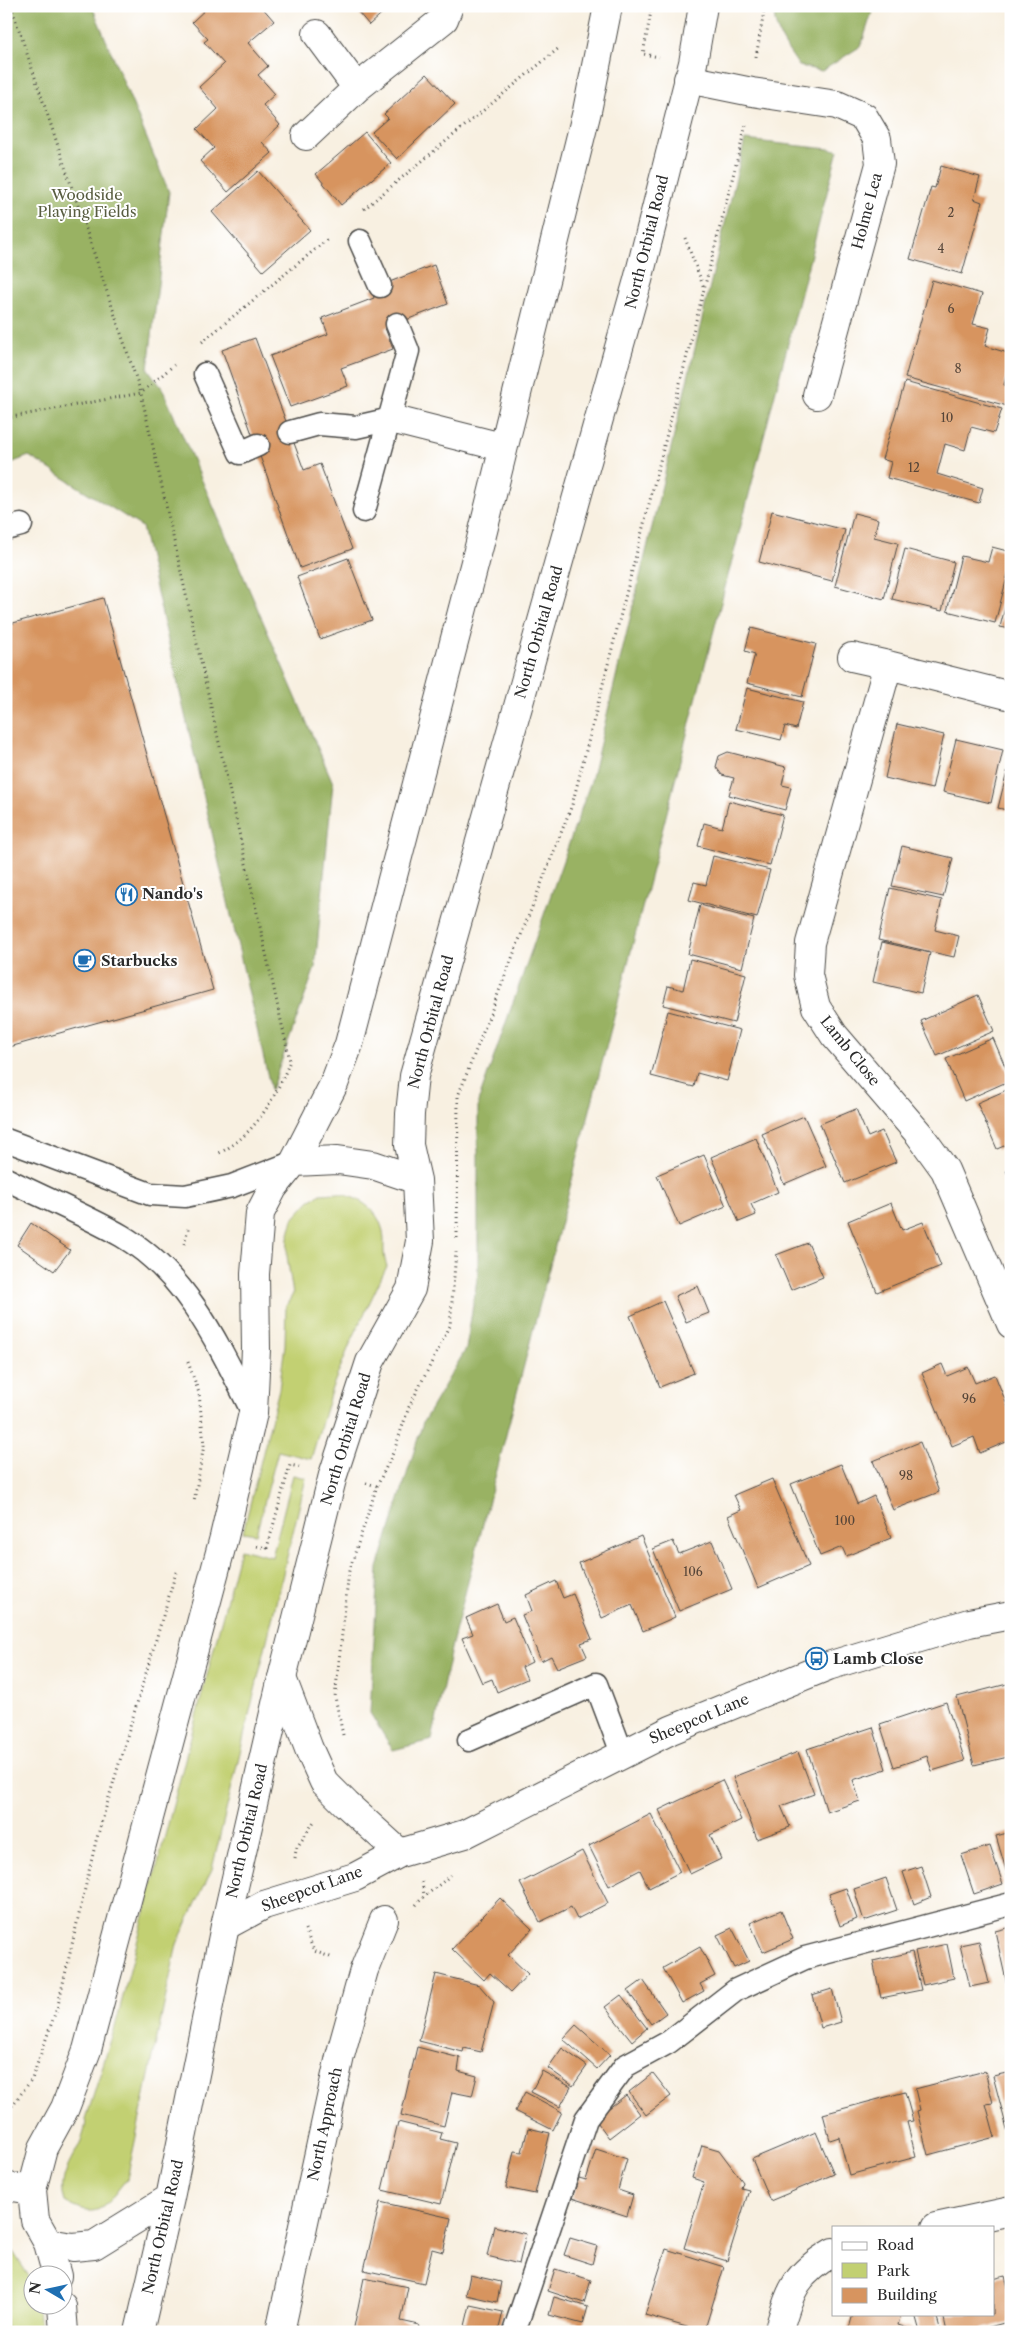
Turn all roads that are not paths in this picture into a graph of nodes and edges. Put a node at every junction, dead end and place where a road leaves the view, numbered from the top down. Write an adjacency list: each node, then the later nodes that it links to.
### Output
1 (449, 6): 6 (main road)
2 (608, 6): 16 (main road)
3 (703, 6): 5 (main road, North Orbital Road)
4 (318, 34): 6 (main road)
5 (688, 79): 12 (main road, Holme Lea); 24 (main road, North Orbital Road)
6 (357, 88): 7 (main road)
7 (306, 136)
8 (360, 241): 9 (lane)
9 (380, 286)
10 (397, 324): 13 (lane)
11 (205, 374): 15 (lane)
12 (817, 395)
13 (391, 419): 14 (lane); 16 (main road); 17 (lane)
14 (290, 432)
15 (258, 445)
16 (502, 447): 22 (main road)
17 (364, 511)
18 (852, 657): 19 (main road)
19 (888, 665): 20 (main road); 25 (main road, Lamb Close)
20 (1011, 696)
21 (6, 1140): 22 (lane)
22 (294, 1162): 24 (main road); 26 (main road)
23 (6, 1178): 26 (lane)
24 (417, 1180): 28 (main road, North Orbital Road)
25 (1011, 1324)
26 (253, 1413): 35 (main road)
27 (1011, 1615): 30 (main road, Sheepcot Lane)
28 (282, 1678): 31 (main road); 34 (main road, North Orbital Road)
29 (469, 1740): 30 (lane)
30 (622, 1753): 31 (main road, Sheepcot Lane)
31 (400, 1853): 34 (main road, Sheepcot Lane)
32 (1011, 1904): 46 (lane)
33 (384, 1920): 45 (main road, North Approach)
34 (225, 1926): 36 (main road, North Orbital Road)
35 (19, 2188): 39 (main road)
36 (170, 2198): 39 (main road); 44 (main road, North Orbital Road)
37 (1011, 2211): 38 (main road)
38 (941, 2226)
39 (48, 2243): 41 (main road)
40 (832, 2253): 47 (main road)
41 (54, 2266)
42 (63, 2316): 43 (main road)
43 (64, 2332)
44 (139, 2332)
45 (280, 2332)
46 (514, 2332)
47 (778, 2332)

